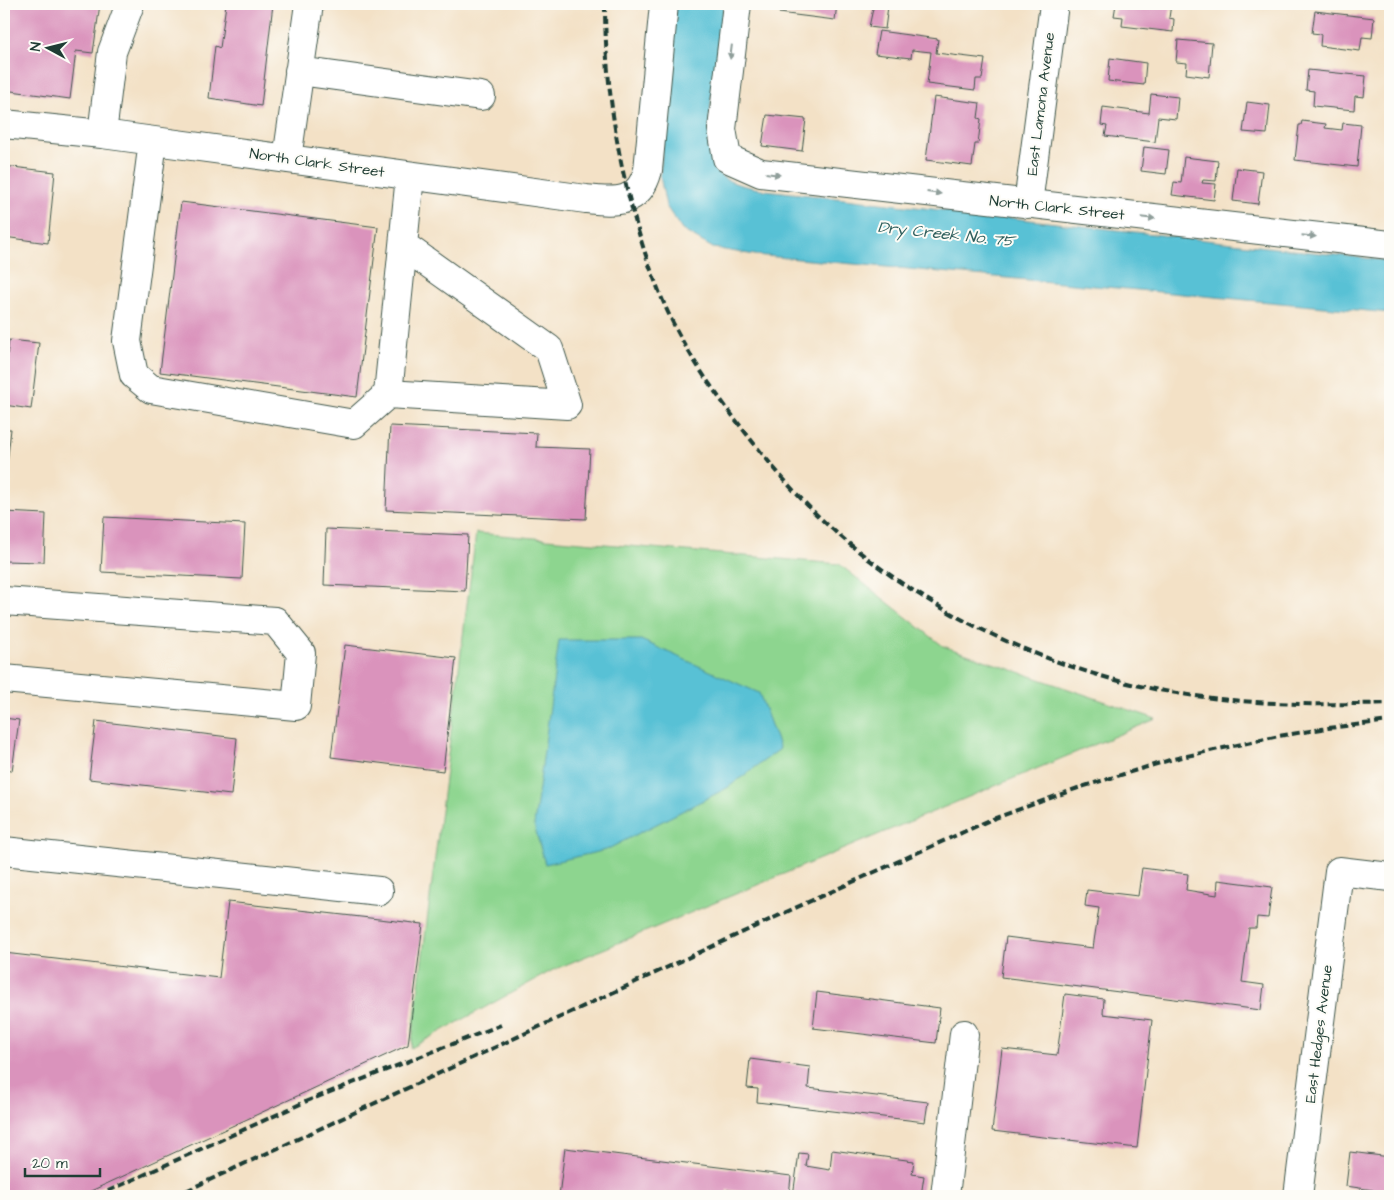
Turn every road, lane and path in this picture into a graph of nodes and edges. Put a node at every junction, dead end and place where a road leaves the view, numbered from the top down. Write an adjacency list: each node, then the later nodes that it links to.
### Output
1 (130, 4): 9 (street)
2 (309, 4): 6 (street)
3 (664, 4): 12 (street, North Clark Street)
4 (737, 4): 13 (street, North Clark Street, one-way to 13)
5 (1054, 4): 13 (street, East Lamona Avenue)
6 (299, 71): 7 (street); 11 (street)
7 (481, 96)
8 (4, 124): 9 (street, North Clark Street)
9 (102, 134): 10 (street, North Clark Street)
10 (153, 141): 11 (street, North Clark Street); 16 (street)
11 (287, 159): 12 (street, North Clark Street)
12 (410, 176): 14 (street)
13 (1028, 204): 15 (street, North Clark Street, one-way to 15)
14 (403, 245): 16 (street); 16 (street)
15 (1390, 245)
16 (388, 394)
17 (4, 601): 18 (street)
18 (4, 679)
19 (4, 851): 21 (street)
20 (1390, 877): 24 (street, East Hedges Avenue)
21 (379, 891)
22 (964, 1034): 23 (street)
23 (945, 1196)
24 (1298, 1196)

